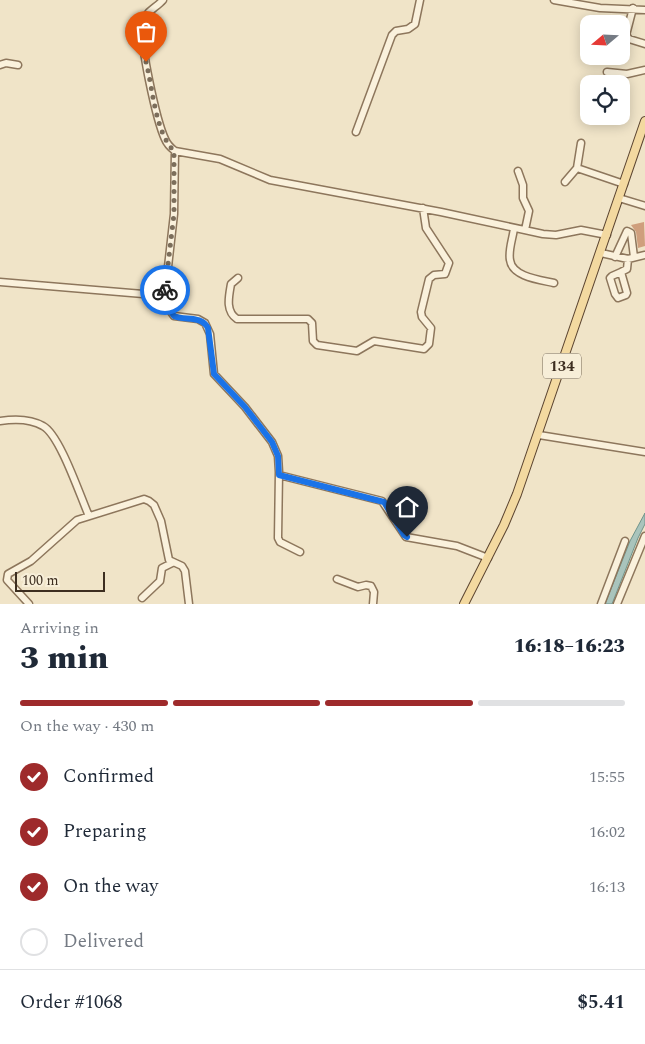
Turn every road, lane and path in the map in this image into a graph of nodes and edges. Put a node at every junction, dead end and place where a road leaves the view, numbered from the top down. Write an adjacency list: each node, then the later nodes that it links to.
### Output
1 (163, 0): 15 (street)
2 (420, 0): 13 (street)
3 (554, 0): 4 (street)
4 (588, 3): 5 (street)
5 (633, 8): 6 (street); 7 (street)
6 (645, 10)
7 (645, 44)
8 (0, 65): 9 (street)
9 (18, 65)
10 (645, 70): 11 (street)
11 (607, 72)
12 (645, 121): 19 (main road, 134)
13 (356, 132)
14 (582, 143): 16 (street)
15 (174, 151): 22 (street); 34 (street)
16 (577, 168): 18 (street); 19 (street)
17 (518, 172): 24 (street)
18 (565, 182)
19 (624, 184): 20 (main road, 134)
20 (619, 198): 21 (street); 25 (main road, 134)
21 (645, 206)
22 (423, 208): 23 (street); 31 (street)
23 (514, 228): 24 (street); 33 (street)
24 (525, 230): 25 (street)
25 (607, 235): 26 (main road, 134)
26 (601, 253): 28 (street); 36 (main road, 134)
27 (645, 255): 29 (street)
28 (615, 257): 29 (street); 29 (street)
29 (631, 258): 30 (street)
30 (622, 272)
31 (238, 278)
32 (0, 282): 34 (street)
33 (554, 283)
34 (164, 302): 38 (street)
35 (0, 421): 39 (street)
36 (539, 435): 37 (street); 43 (main road, 134)
37 (645, 452)
38 (279, 475): 42 (street); 43 (street)
39 (89, 516): 44 (street); 47 (street)
40 (645, 536): 52 (street)
41 (625, 541): 51 (street)
42 (300, 552)
43 (488, 558): 50 (main road, 134)
44 (172, 563): 46 (street); 48 (street)
45 (337, 579): 49 (street)
46 (142, 598)
47 (30, 604)
48 (189, 604)
49 (373, 604)
50 (464, 604)
51 (601, 604)
52 (618, 604)

